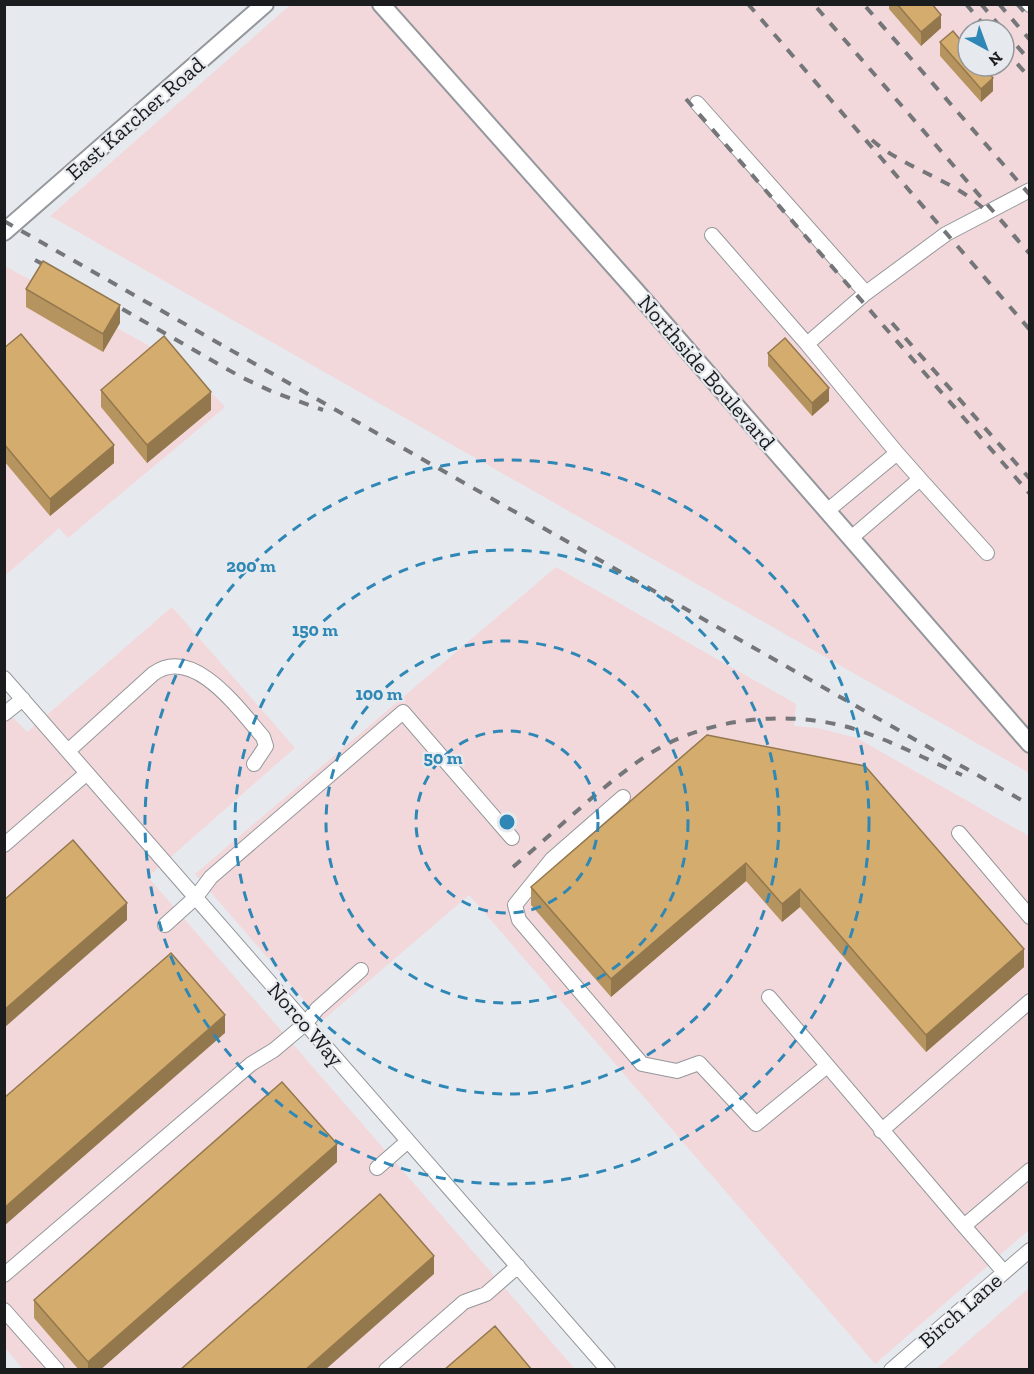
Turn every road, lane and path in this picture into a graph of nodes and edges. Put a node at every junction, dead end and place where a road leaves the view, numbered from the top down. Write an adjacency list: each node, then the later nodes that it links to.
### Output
1 (265, 4): 5 (main road, East Karcher Road)
2 (381, 4): 11 (main road, Northside Boulevard)
3 (697, 103): 7 (street)
4 (1029, 190): 7 (street)
5 (4, 232)
6 (712, 235): 8 (street)
7 (866, 293): 8 (street)
8 (807, 344): 9 (street)
9 (897, 453): 10 (street); 11 (street)
10 (920, 479): 12 (street); 13 (street)
11 (827, 511): 12 (main road, Northside Boulevard)
12 (851, 538): 17 (main road, Northside Boulevard)
13 (987, 553)
14 (4, 678): 15 (street, Norco Way)
15 (22, 699): 16 (street); 18 (street, Norco Way)
16 (4, 714)
17 (1029, 744)
18 (68, 751): 19 (street); 20 (street, Norco Way)
19 (254, 764)
20 (87, 773): 24 (street); 25 (street, Norco Way)
21 (623, 797): 32 (street)
22 (959, 833): 26 (street)
23 (512, 838): 25 (street)
24 (4, 845)
25 (196, 897): 27 (street); 31 (street, Norco Way)
26 (1029, 917)
27 (165, 925)
28 (362, 970): 31 (street)
29 (769, 997): 32 (street)
30 (1029, 1001): 33 (street)
31 (306, 1023): 34 (street, Norco Way); 41 (street)
32 (827, 1066): 33 (street)
33 (881, 1131): 37 (street)
34 (408, 1141): 35 (street); 39 (street, Norco Way)
35 (376, 1168)
36 (1029, 1170): 37 (street)
37 (964, 1226): 40 (street)
38 (1029, 1250): 40 (street, Birch Lane)
39 (518, 1266): 44 (street); 45 (street, Norco Way)
40 (1004, 1272): 46 (street, Birch Lane)
41 (4, 1275)
42 (4, 1310): 43 (street)
43 (57, 1370)
44 (386, 1370)
45 (608, 1370)
46 (891, 1370)

